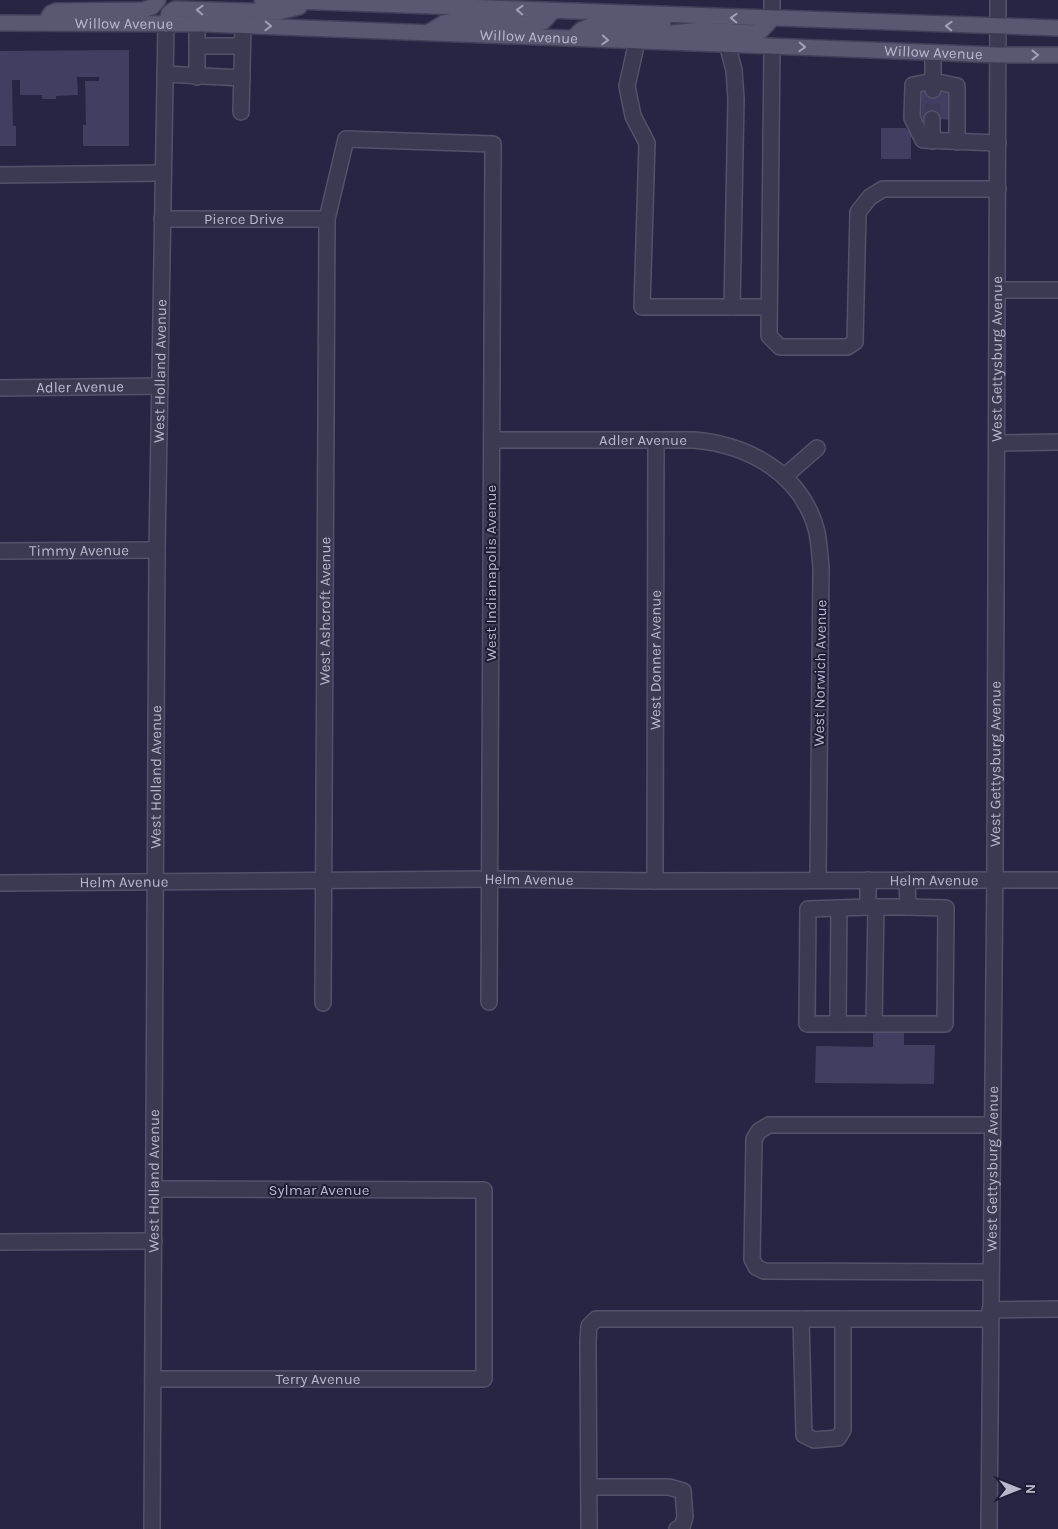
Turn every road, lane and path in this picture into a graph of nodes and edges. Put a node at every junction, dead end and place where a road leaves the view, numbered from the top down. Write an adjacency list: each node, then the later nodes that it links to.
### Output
1 (158, 0): 10 (main road)
2 (262, 0): 5 (main road, Willow Avenue)
3 (772, 0): 9 (street)
4 (998, 0): 15 (street, West Gettysburg Avenue)
5 (318, 3): 6 (main road, Willow Avenue); 12 (main road, one-way to 12)
6 (426, 3): 7 (main road, Willow Avenue, one-way to 6)
7 (554, 5): 8 (main road, Willow Avenue); 17 (main road)
8 (668, 15): 9 (main road, Willow Avenue, one-way to 8); 18 (main road)
9 (772, 19): 15 (main road, Willow Avenue, one-way to 9); 19 (main road)
10 (44, 22): 11 (main road, Willow Avenue); 12 (main road, Willow Avenue)
11 (0, 23)
12 (166, 24): 13 (main road, Willow Avenue); 27 (street, West Holland Avenue)
13 (197, 24): 14 (main road, Willow Avenue); 21 (street)
14 (243, 26): 17 (main road, Willow Avenue, one-way to 17); 22 (street)
15 (998, 28): 16 (main road, Willow Avenue); 25 (street, West Gettysburg Avenue)
16 (1058, 28)
17 (428, 33): 18 (main road, Willow Avenue)
18 (573, 38): 19 (main road, Willow Avenue, one-way to 19)
19 (637, 41): 20 (main road, Willow Avenue); 44 (street)
20 (727, 44): 23 (main road, Willow Avenue); 44 (street)
21 (197, 46): 22 (street); 28 (street)
22 (242, 46): 29 (street)
23 (772, 46): 24 (main road, Willow Avenue, one-way to 24); 45 (street)
24 (933, 52): 25 (main road, Willow Avenue); 30 (street)
25 (998, 55): 26 (main road, Willow Avenue, one-way to 26); 36 (street, West Gettysburg Avenue)
26 (1058, 55)
27 (165, 74): 28 (street); 37 (street, West Holland Avenue)
28 (196, 77): 29 (street)
29 (242, 78): 31 (street)
30 (933, 85): 34 (street); 35 (street)
31 (242, 112)
32 (932, 119): 34 (street)
33 (346, 139): 40 (street, West Ashcroft Avenue); 48 (street, West Indianapolis Avenue)
34 (932, 141): 35 (street)
35 (957, 142): 36 (street)
36 (998, 143): 39 (street, West Gettysburg Avenue)
37 (163, 173): 38 (street); 41 (street, West Holland Avenue)
38 (0, 175)
39 (998, 189): 42 (street, West Gettysburg Avenue); 45 (street)
40 (327, 218): 41 (street, Pierce Drive); 62 (street, West Ashcroft Avenue)
41 (162, 219): 46 (street, West Holland Avenue)
42 (998, 290): 43 (street); 51 (street, West Gettysburg Avenue)
43 (1058, 290)
44 (732, 308): 45 (street)
45 (769, 308)
46 (160, 386): 47 (street, Adler Avenue); 54 (street, West Holland Avenue)
47 (0, 388)
48 (492, 440): 49 (street, Adler Avenue); 56 (street, West Indianapolis Avenue)
49 (656, 440): 53 (street, Adler Avenue); 63 (street, West Donner Avenue)
50 (1058, 442): 51 (street)
51 (997, 443): 60 (street, West Gettysburg Avenue)
52 (817, 448): 53 (street)
53 (785, 476): 57 (street, West Norwich Avenue)
54 (157, 550): 55 (street, Timmy Avenue); 65 (street, West Holland Avenue)
55 (0, 551)
56 (489, 879): 62 (street, Helm Avenue); 63 (street, Helm Avenue); 69 (street, West Indianapolis Avenue)
57 (818, 880): 58 (street, Helm Avenue); 63 (street, Helm Avenue)
58 (868, 880): 59 (street, Helm Avenue); 66 (street)
59 (907, 880): 60 (street, Helm Avenue); 67 (street)
60 (995, 880): 61 (street, Helm Avenue); 73 (street, West Gettysburg Avenue)
61 (1058, 880)
62 (322, 881): 65 (street, Helm Avenue); 70 (street, West Ashcroft Avenue)
63 (654, 881)
64 (0, 883): 65 (street, Helm Avenue)
65 (155, 883): 74 (street, West Holland Avenue)
66 (872, 907): 67 (street); 68 (street); 71 (street)
67 (908, 907): 71 (street)
68 (839, 908): 72 (street); 72 (street)
69 (489, 1002)
70 (323, 1003)
71 (874, 1023): 72 (street)
72 (838, 1024)
73 (991, 1125): 77 (street, West Gettysburg Avenue); 77 (street)
74 (154, 1189): 75 (street, West Holland Avenue); 83 (street, Sylmar Avenue)
75 (154, 1241): 76 (street); 82 (street, West Holland Avenue)
76 (0, 1242)
77 (990, 1272): 79 (street, West Gettysburg Avenue)
78 (1058, 1309): 79 (street)
79 (990, 1314): 81 (street); 88 (street, West Gettysburg Avenue)
80 (801, 1319): 81 (street); 81 (street); 84 (street)
81 (843, 1319)
82 (153, 1380): 83 (street, Terry Avenue); 85 (street, West Holland Avenue)
83 (484, 1380)
84 (589, 1487): 86 (street); 87 (street)
85 (152, 1529)
86 (589, 1529)
87 (677, 1529)
88 (989, 1529)

